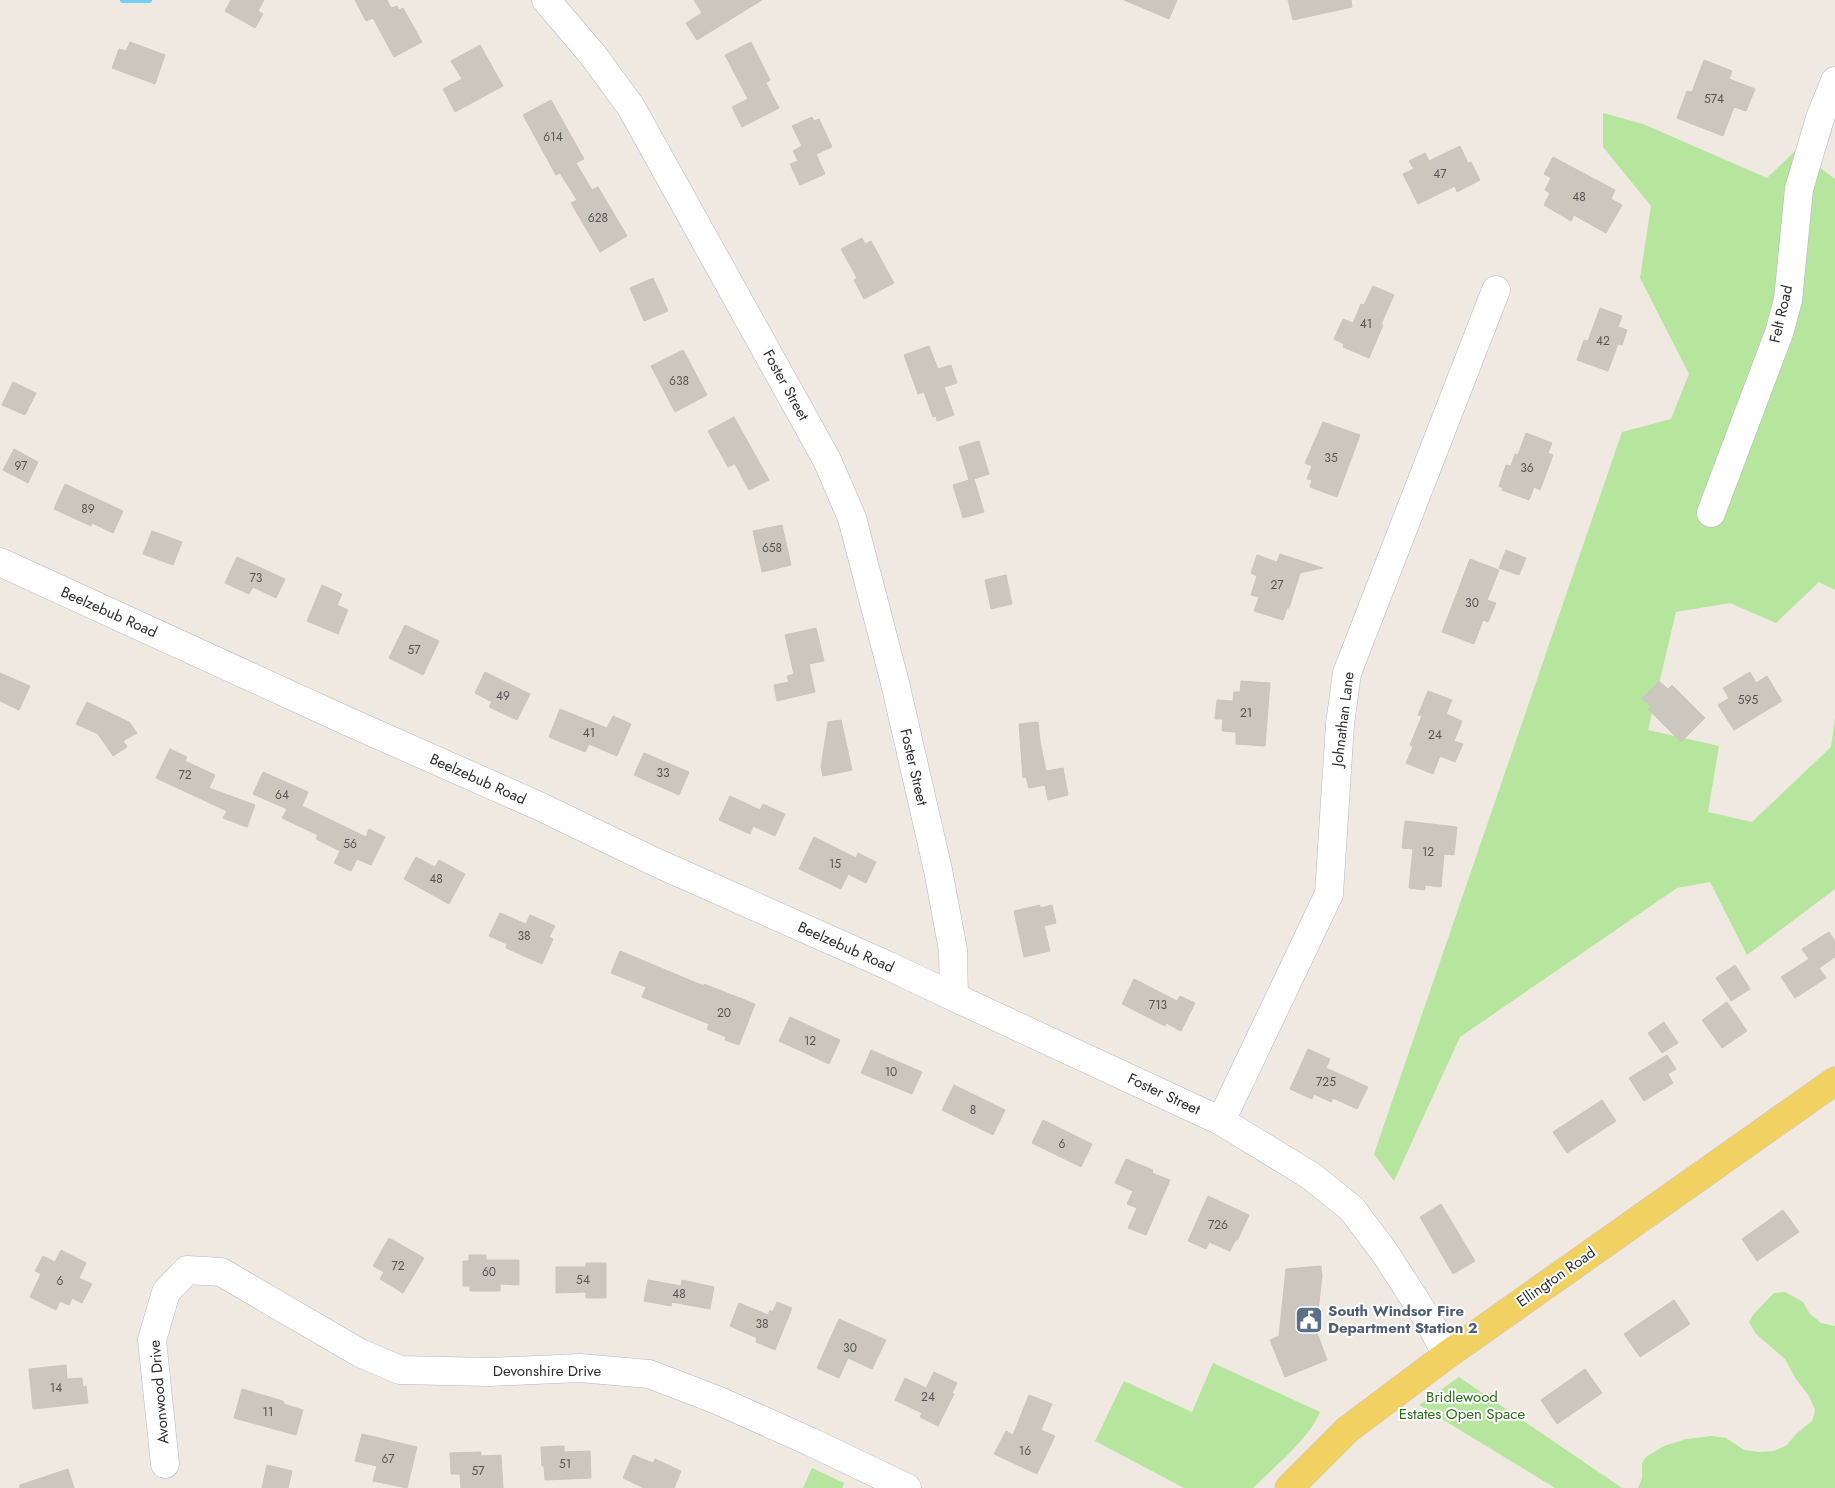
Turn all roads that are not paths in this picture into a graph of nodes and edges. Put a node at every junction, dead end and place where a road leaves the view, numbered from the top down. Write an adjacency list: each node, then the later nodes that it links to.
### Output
1 (546, 0): 6 (street, Foster Street)
2 (1835, 81): 4 (street, Felt Road)
3 (1496, 290): 8 (street, Johnathan Lane)
4 (1711, 513)
5 (0, 562): 6 (street, Beelzebub Road)
6 (954, 997): 8 (street, Foster Street)
7 (1835, 1080): 10 (main road, Ellington Road)
8 (1221, 1121): 10 (street, Foster Street)
9 (187, 1270): 11 (street, Avonwood Drive); 12 (street, Devonshire Drive)
10 (1447, 1354): 13 (main road, Ellington Road)
11 (165, 1464)
12 (907, 1488)
13 (1289, 1488)

